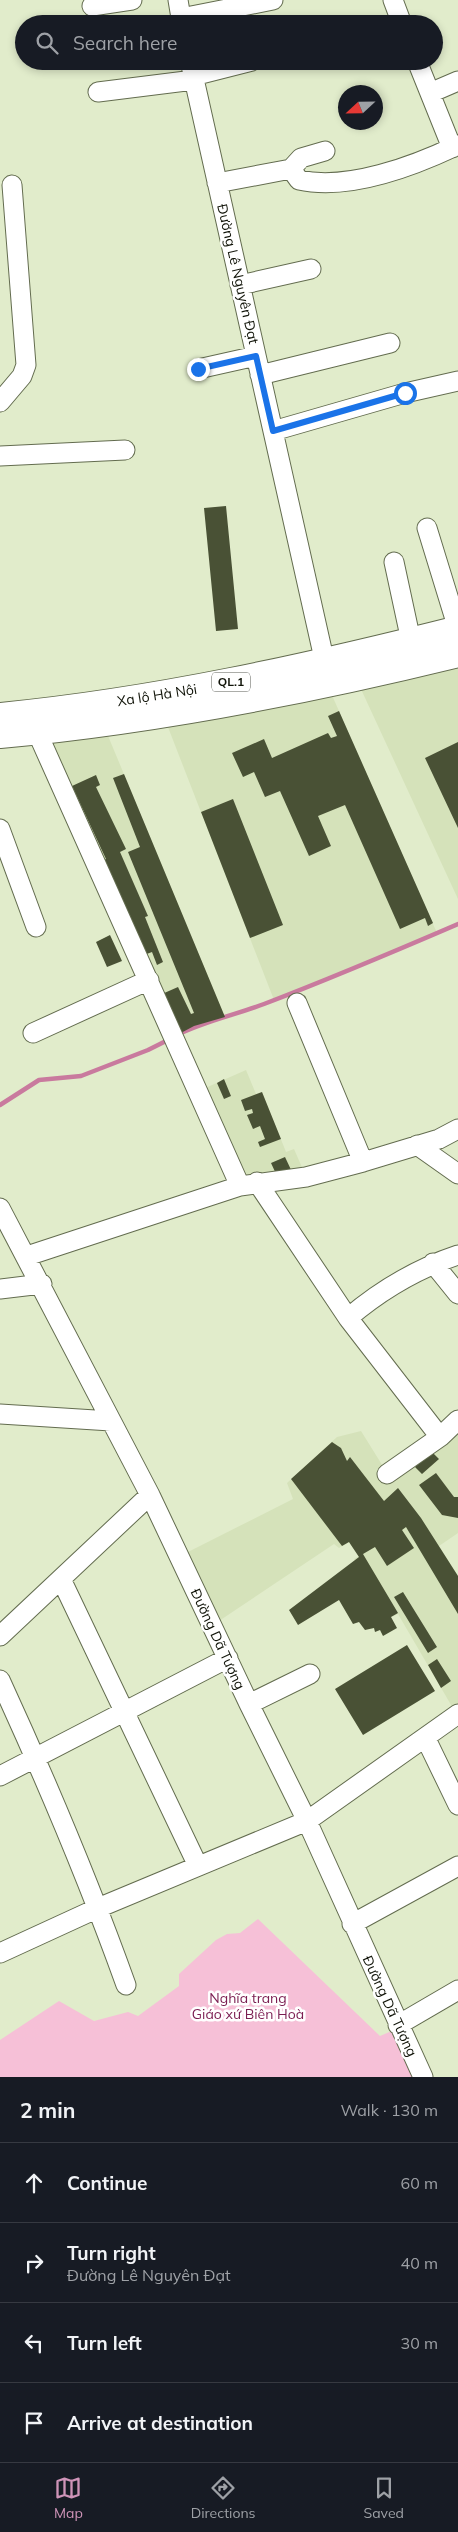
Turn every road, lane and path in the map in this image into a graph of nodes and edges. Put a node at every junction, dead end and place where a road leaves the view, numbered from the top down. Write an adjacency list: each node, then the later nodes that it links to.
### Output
1 (132, 0): 4 (street)
2 (274, 0): 5 (street)
3 (393, 0): 6 (street)
4 (92, 6)
5 (180, 14)
6 (399, 15)
7 (421, 70): 11 (street)
8 (193, 72): 10 (street); 15 (street, Đường Lê Nguyên Đạt)
9 (458, 81): 11 (street)
10 (98, 92)
11 (430, 93): 12 (street)
12 (455, 146): 14 (street)
13 (325, 151): 14 (street)
14 (291, 169): 15 (street)
15 (217, 183): 18 (street, Đường Lê Nguyên Đạt)
16 (12, 185): 24 (street)
17 (311, 269): 18 (street)
18 (240, 285): 20 (street, Đường Lê Nguyên Đạt)
19 (390, 343): 22 (street)
20 (256, 356): 21 (street); 22 (street, Đường Lê Nguyên Đạt)
21 (198, 369)
22 (260, 375): 25 (street, Đường Lê Nguyên Đạt)
23 (458, 381): 25 (street)
24 (0, 402)
25 (273, 431): 33 (street, Đường Lê Nguyên Đạt)
26 (125, 450): 27 (street)
27 (0, 456)
28 (427, 528): 30 (street)
29 (394, 562): 31 (street)
30 (458, 629): 31 (highway, Xa lộ Hà Nội / QL.1)
31 (411, 640): 33 (highway, Xa lộ Hà Nội / QL.1)
32 (458, 654): 33 (highway, Xa lộ Hà Nội / QL.1)
33 (323, 674): 34 (highway, Xa lộ Hà Nội / QL.1); 35 (highway)
34 (0, 716)
35 (37, 732): 36 (highway); 39 (street)
36 (0, 735)
37 (0, 829): 38 (street)
38 (36, 927)
39 (150, 980): 41 (street); 46 (street)
40 (297, 1003): 44 (street)
41 (33, 1033)
42 (458, 1129): 43 (street)
43 (417, 1144): 44 (street); 45 (street)
44 (363, 1162): 46 (street)
45 (458, 1174)
46 (248, 1184): 49 (street); 54 (street)
47 (0, 1208): 49 (street, Đường Dã Tượng)
48 (458, 1255): 50 (street)
49 (27, 1256): 51 (street, Đường Dã Tượng)
50 (432, 1263): 53 (street); 54 (street)
51 (42, 1284): 52 (street); 57 (street, Đường Dã Tượng)
52 (0, 1289)
53 (458, 1294)
54 (348, 1318): 58 (street)
55 (0, 1414): 57 (street)
56 (458, 1420): 58 (street)
57 (111, 1421): 60 (street, Đường Dã Tượng)
58 (440, 1436): 59 (street)
59 (387, 1474)
60 (150, 1495): 61 (street); 63 (street, Đường Dã Tượng)
61 (61, 1579): 62 (street); 67 (street)
62 (0, 1636)
63 (228, 1658): 66 (street, Đường Dã Tượng); 67 (street)
64 (310, 1674): 66 (street)
65 (0, 1680): 70 (street)
66 (249, 1704): 73 (street, Đường Dã Tượng)
67 (125, 1711): 70 (street); 74 (street)
68 (458, 1714): 69 (street)
69 (426, 1739): 72 (street); 73 (street)
70 (36, 1758): 71 (street); 76 (street)
71 (0, 1776)
72 (458, 1805)
73 (307, 1821): 74 (street); 77 (street, Đường Dã Tượng)
74 (198, 1866): 76 (street)
75 (458, 1866): 77 (street)
76 (98, 1908): 78 (street); 79 (street)
77 (352, 1924): 81 (street, Đường Dã Tượng)
78 (2, 1946)
79 (126, 1985)
80 (458, 1990): 81 (street)
81 (398, 2025): 82 (street, Đường Dã Tượng)
82 (423, 2077)

